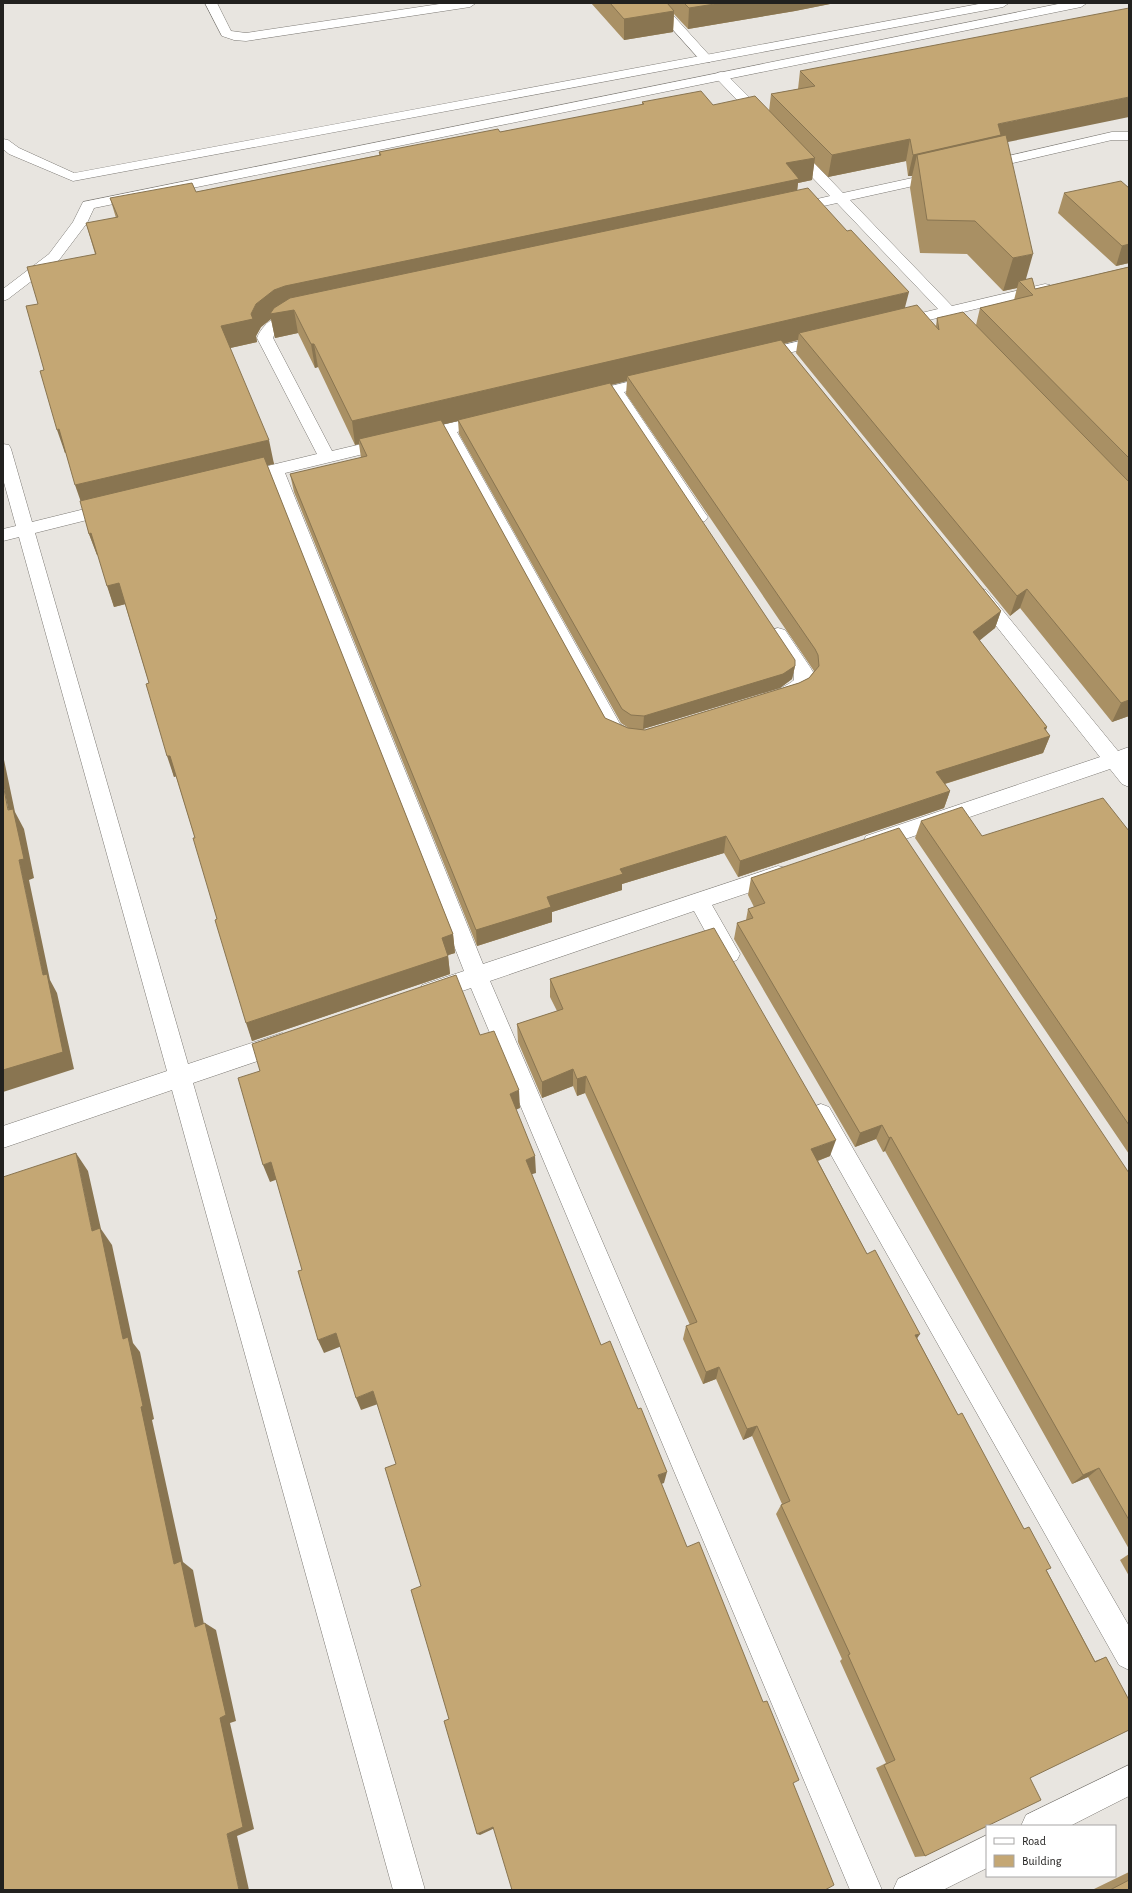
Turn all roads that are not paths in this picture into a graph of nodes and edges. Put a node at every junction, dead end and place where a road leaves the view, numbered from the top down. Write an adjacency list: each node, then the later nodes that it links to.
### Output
1 (211, 3): 2 (street)
2 (470, 3)
3 (655, 3): 6 (street)
4 (1003, 3): 6 (street)
5 (1081, 3): 7 (street)
6 (706, 58): 8 (street)
7 (721, 76): 9 (street); 12 (street)
8 (388, 118): 12 (street); 16 (street)
9 (771, 127)
10 (1129, 136): 14 (street)
11 (782, 138): 17 (street)
12 (403, 141): 16 (street)
13 (3, 143): 16 (street)
14 (972, 168)
15 (957, 172): 17 (street)
16 (81, 191): 20 (street)
17 (840, 198): 18 (street); 22 (street)
18 (778, 212)
19 (1058, 285): 22 (street)
20 (3, 296)
21 (313, 311): 35 (street)
22 (948, 311): 23 (street); 24 (street)
23 (881, 327)
24 (965, 328)
25 (843, 336): 26 (street)
26 (783, 350): 27 (street); 28 (street)
27 (745, 359)
28 (797, 366)
29 (668, 377): 30 (street)
30 (614, 390): 31 (street); 39 (street)
31 (569, 400)
32 (500, 417): 33 (street)
33 (447, 429): 35 (street); 44 (street)
34 (3, 449): 40 (street)
35 (327, 458): 36 (street)
36 (275, 470): 37 (street); 53 (street)
37 (245, 477)
38 (124, 505): 40 (street)
39 (706, 527)
40 (14, 532): 56 (street)
41 (970, 582): 45 (street)
42 (768, 619): 43 (street)
43 (765, 701)
44 (643, 738)
45 (1122, 758): 46 (street); 47 (street)
46 (1129, 779)
47 (899, 833): 48 (street); 49 (street)
48 (855, 848)
49 (913, 853)
50 (796, 868): 51 (street)
51 (699, 901): 52 (street); 53 (street)
52 (738, 970)
53 (477, 976): 54 (street); 64 (street)
54 (410, 999)
55 (299, 1037): 56 (street)
56 (181, 1077): 58 (street); 63 (street)
57 (810, 1095): 59 (street)
58 (3, 1137)
59 (1129, 1655)
60 (1129, 1780): 61 (street)
61 (1039, 1825)
62 (986, 1852): 65 (street)
63 (409, 1890)
64 (866, 1890)
65 (909, 1890)

